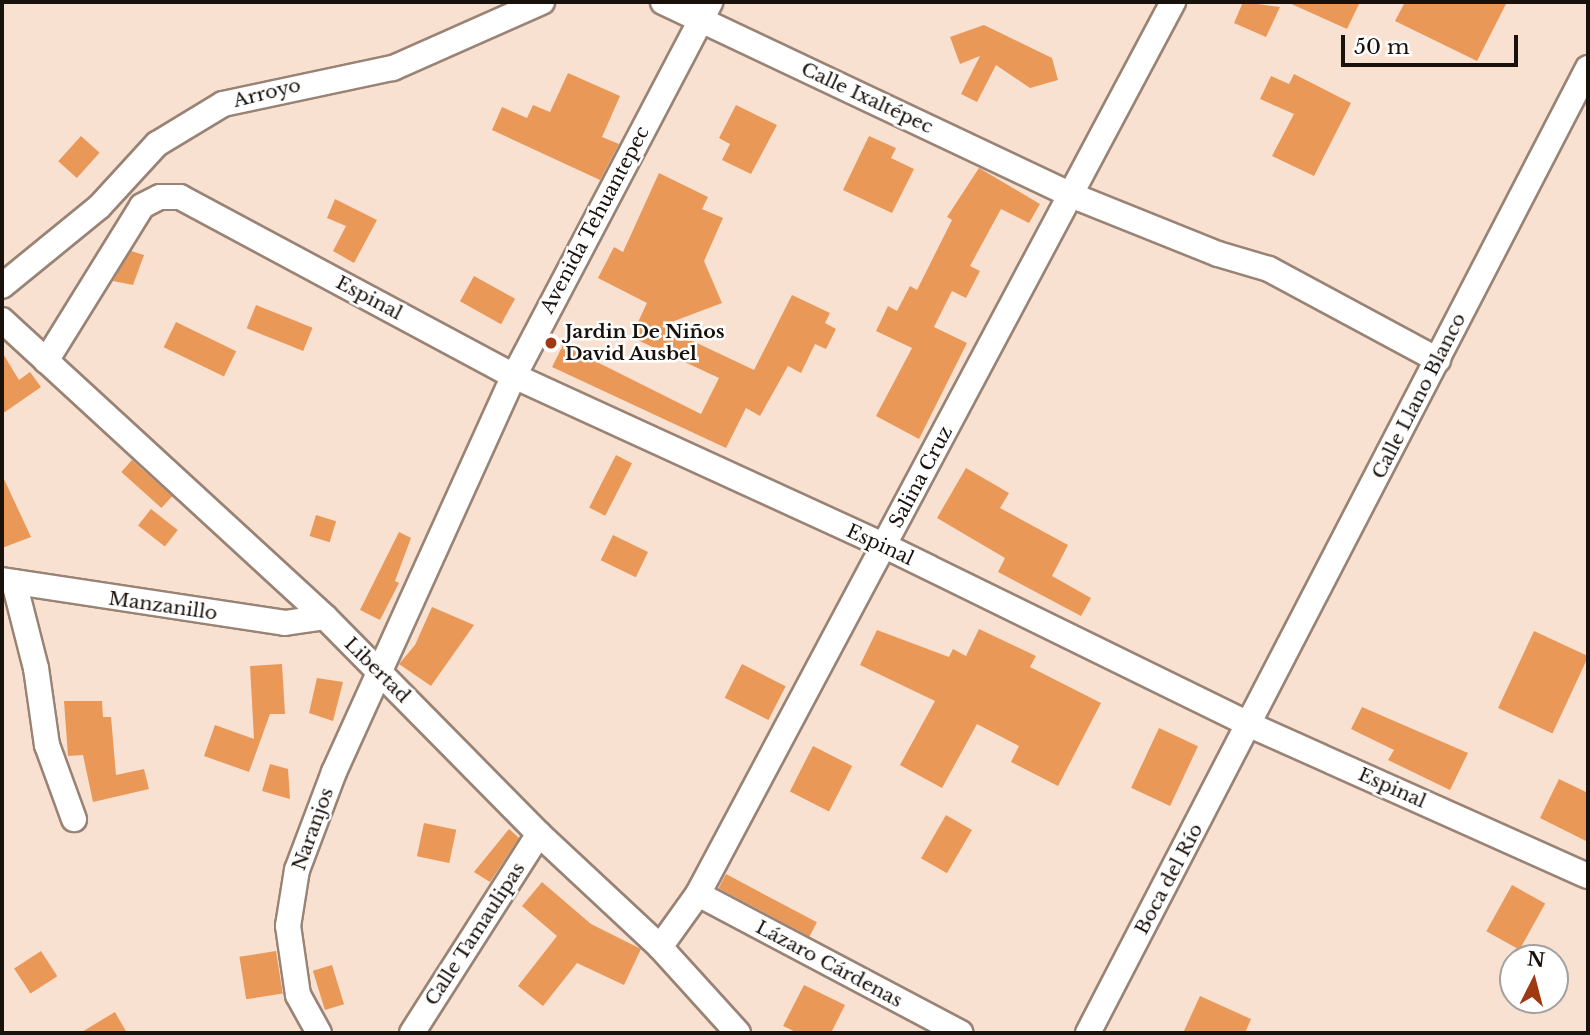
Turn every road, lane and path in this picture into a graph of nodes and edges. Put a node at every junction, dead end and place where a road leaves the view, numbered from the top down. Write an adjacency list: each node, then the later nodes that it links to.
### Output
1 (542, 2): 7 (street, Arroyo)
2 (663, 2): 4 (street, Calle Ixaltépec)
3 (1173, 2): 6 (street, Salina Cruz)
4 (705, 11): 6 (street, Calle Ixaltépec); 11 (street, Avenida Tehuantepec)
5 (1588, 68): 9 (street, Calle Llano Blanco)
6 (1071, 195): 9 (street, Calle Ixaltépec); 12 (street, Salina Cruz)
7 (2, 286)
8 (2, 320): 10 (street, Libertad)
9 (1438, 360): 16 (street, Calle Llano Blanco)
10 (46, 361): 11 (street, Espinal); 14 (street, Libertad)
11 (514, 376): 12 (street, Espinal); 15 (street, Avenida Tehuantepec)
12 (885, 546): 16 (street, Espinal); 20 (street, Salina Cruz)
13 (8, 581): 14 (street, Manzanillo); 17 (street)
14 (325, 617): 15 (street, Libertad)
15 (376, 669): 18 (street, Libertad); 22 (street, Naranjos)
16 (1250, 724): 19 (street, Espinal); 26 (street, Boca del Río)
17 (74, 818)
18 (539, 834): 21 (street, Libertad); 23 (street, Calle Tamaulipas)
19 (1588, 876)
20 (698, 894): 21 (street, Salina Cruz); 25 (street, Lázaro Cárdenas)
21 (660, 947): 24 (street, Libertad)
22 (319, 1033)
23 (412, 1033)
24 (738, 1033)
25 (960, 1033)
26 (1088, 1033)

